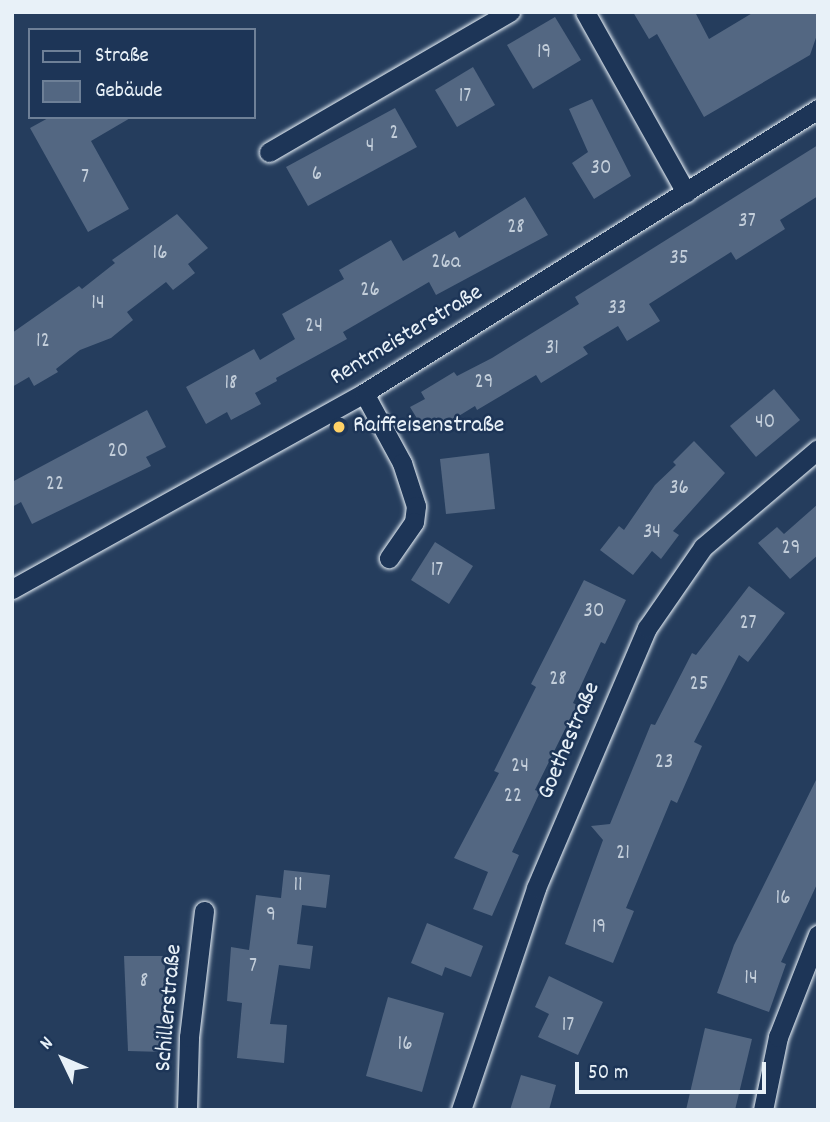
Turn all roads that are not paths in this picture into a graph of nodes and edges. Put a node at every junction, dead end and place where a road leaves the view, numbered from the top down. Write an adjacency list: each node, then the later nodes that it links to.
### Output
1 (510, 12): 4 (street)
2 (585, 12): 5 (street)
3 (818, 109): 5 (street, Rentmeisterstraße)
4 (269, 152)
5 (686, 193): 6 (street, Rentmeisterstraße)
6 (364, 393): 8 (street); 9 (street, Rentmeisterstraße)
7 (818, 449): 13 (street, Goethestraße)
8 (389, 558)
9 (12, 589)
10 (204, 911): 12 (street, Schillerstraße)
11 (818, 934): 14 (street)
12 (187, 1110)
13 (461, 1110)
14 (763, 1110)

